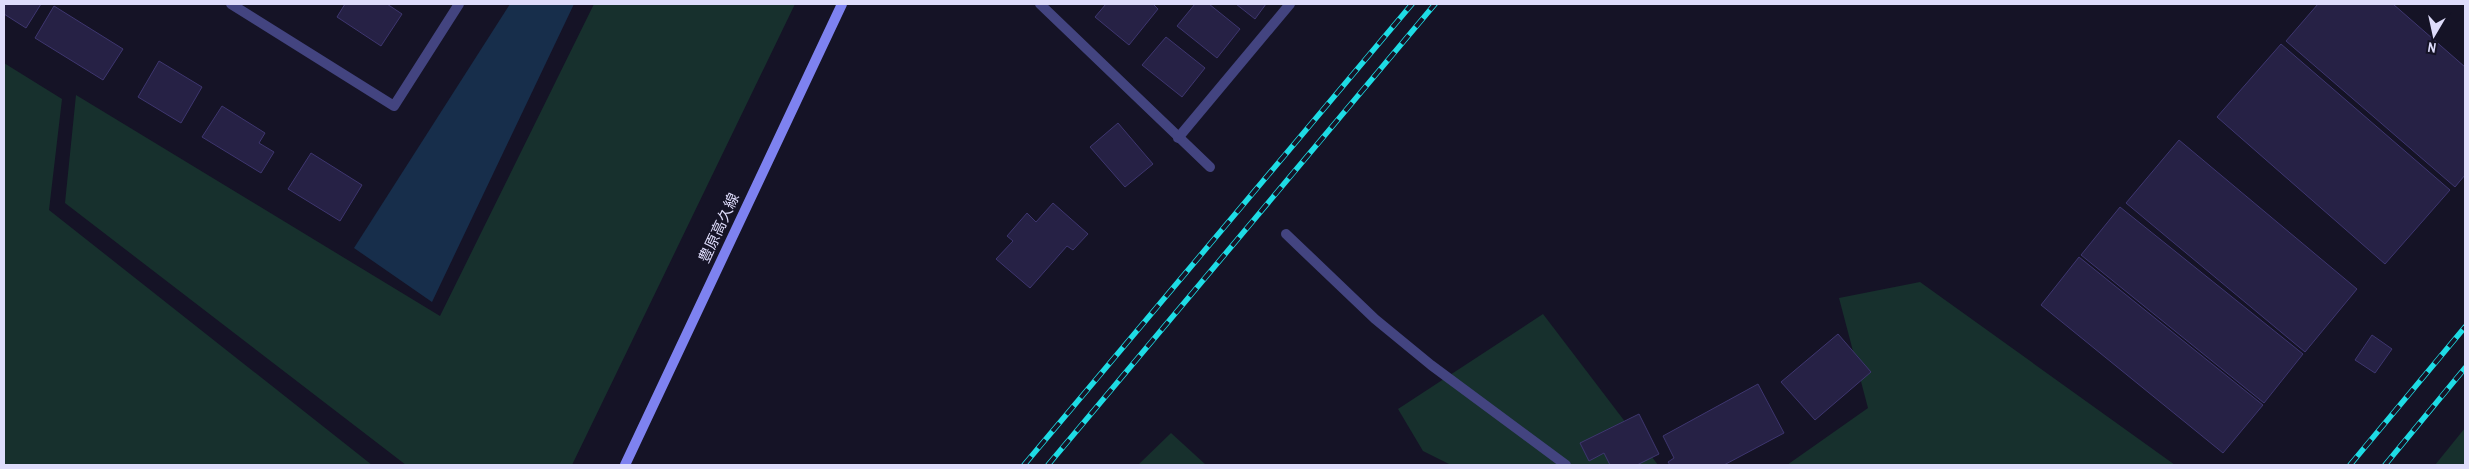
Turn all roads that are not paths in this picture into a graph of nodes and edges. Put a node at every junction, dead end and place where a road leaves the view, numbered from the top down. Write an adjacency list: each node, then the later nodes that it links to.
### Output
1 (231, 4): 2 (street)
2 (459, 4)
3 (842, 4): 9 (main road, 豊原高久線)
4 (1290, 4): 6 (street)
5 (1045, 6): 6 (street)
6 (1178, 138): 7 (street)
7 (1210, 167)
8 (1286, 234): 10 (street)
9 (625, 465)
10 (1566, 465)

